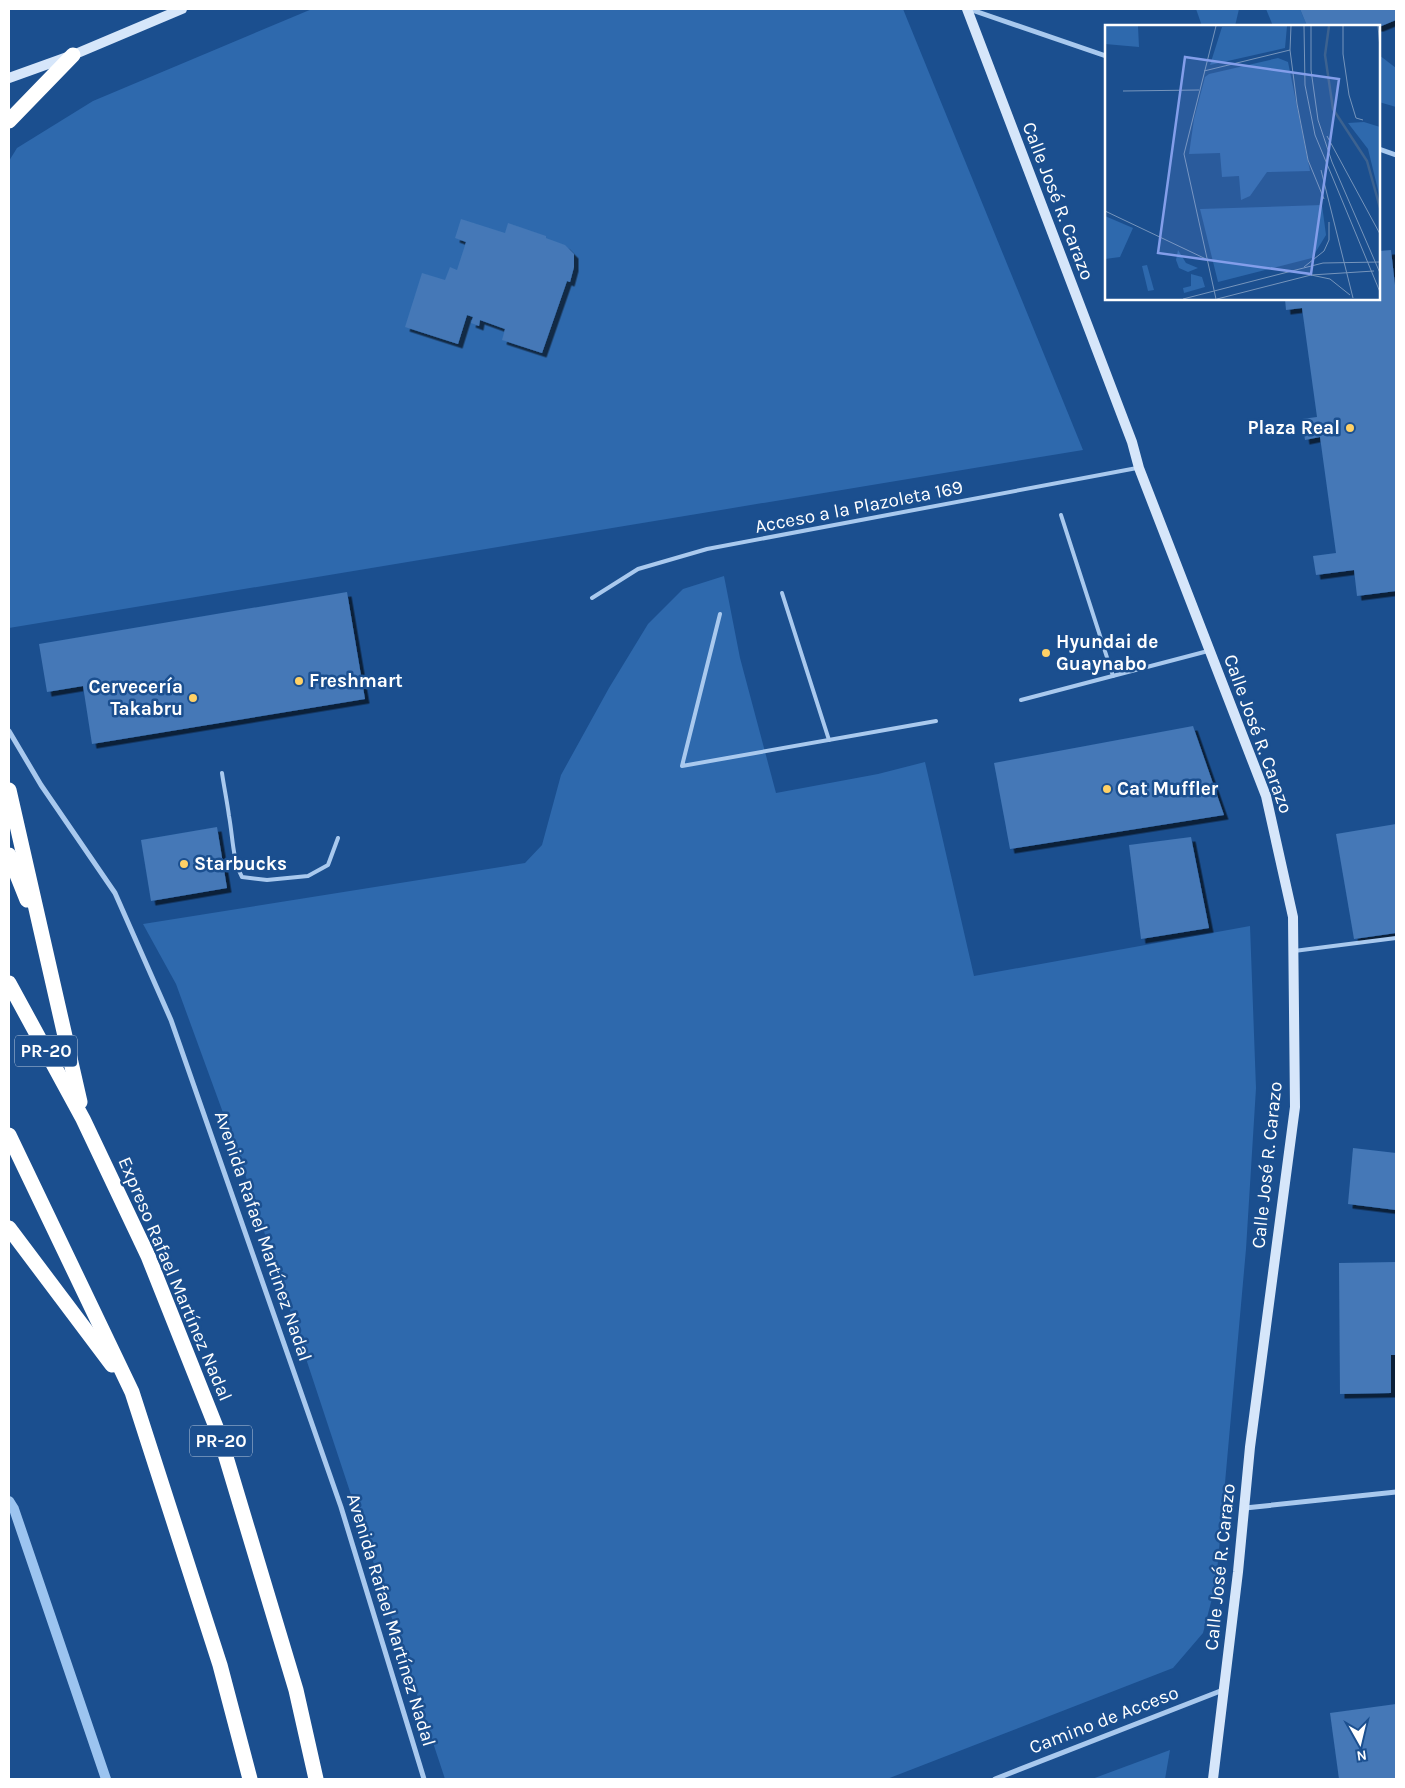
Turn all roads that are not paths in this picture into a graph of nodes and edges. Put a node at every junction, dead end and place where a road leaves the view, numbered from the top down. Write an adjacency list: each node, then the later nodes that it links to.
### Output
1 (182, 9): 3 (street)
2 (967, 9): 4 (street); 9 (street, Calle José R. Carazo)
3 (73, 55): 5 (street); 6 (highway)
4 (1105, 56)
5 (9, 78)
6 (9, 121)
7 (1380, 149): 8 (street)
8 (1396, 155)
9 (1139, 468): 12 (lane, Acceso a la Plazoleta 169); 14 (street, Calle José R. Carazo)
10 (1062, 515): 15 (lane)
11 (782, 593): 19 (lane)
12 (592, 598)
13 (720, 614): 19 (lane)
14 (1210, 651): 15 (lane); 26 (street, Calle José R. Carazo)
15 (1113, 676): 16 (lane)
16 (1021, 700)
17 (936, 721): 19 (lane)
18 (9, 731): 37 (street, Avenida Rafael Martínez Nadal)
19 (829, 740)
20 (222, 773): 22 (lane)
21 (9, 790): 25 (highway)
22 (338, 838)
23 (9, 855): 25 (highway)
24 (1396, 938): 26 (lane)
25 (45, 945): 28 (highway)
26 (1294, 951): 33 (street, Calle José R. Carazo)
27 (9, 983): 28 (highway, Expreso Rafael Martínez Nadal / PR-20)
28 (83, 1118): 36 (highway, Expreso Rafael Martínez Nadal / PR-20)
29 (9, 1135): 31 (highway)
30 (9, 1228): 31 (highway)
31 (132, 1392): 35 (highway)
32 (1396, 1492): 33 (street)
33 (1245, 1508): 34 (street, Calle José R. Carazo)
34 (1224, 1690): 38 (street, Camino de Acceso); 39 (street, Calle José R. Carazo)
35 (250, 1779)
36 (316, 1779)
37 (424, 1779)
38 (996, 1779)
39 (1213, 1779)

